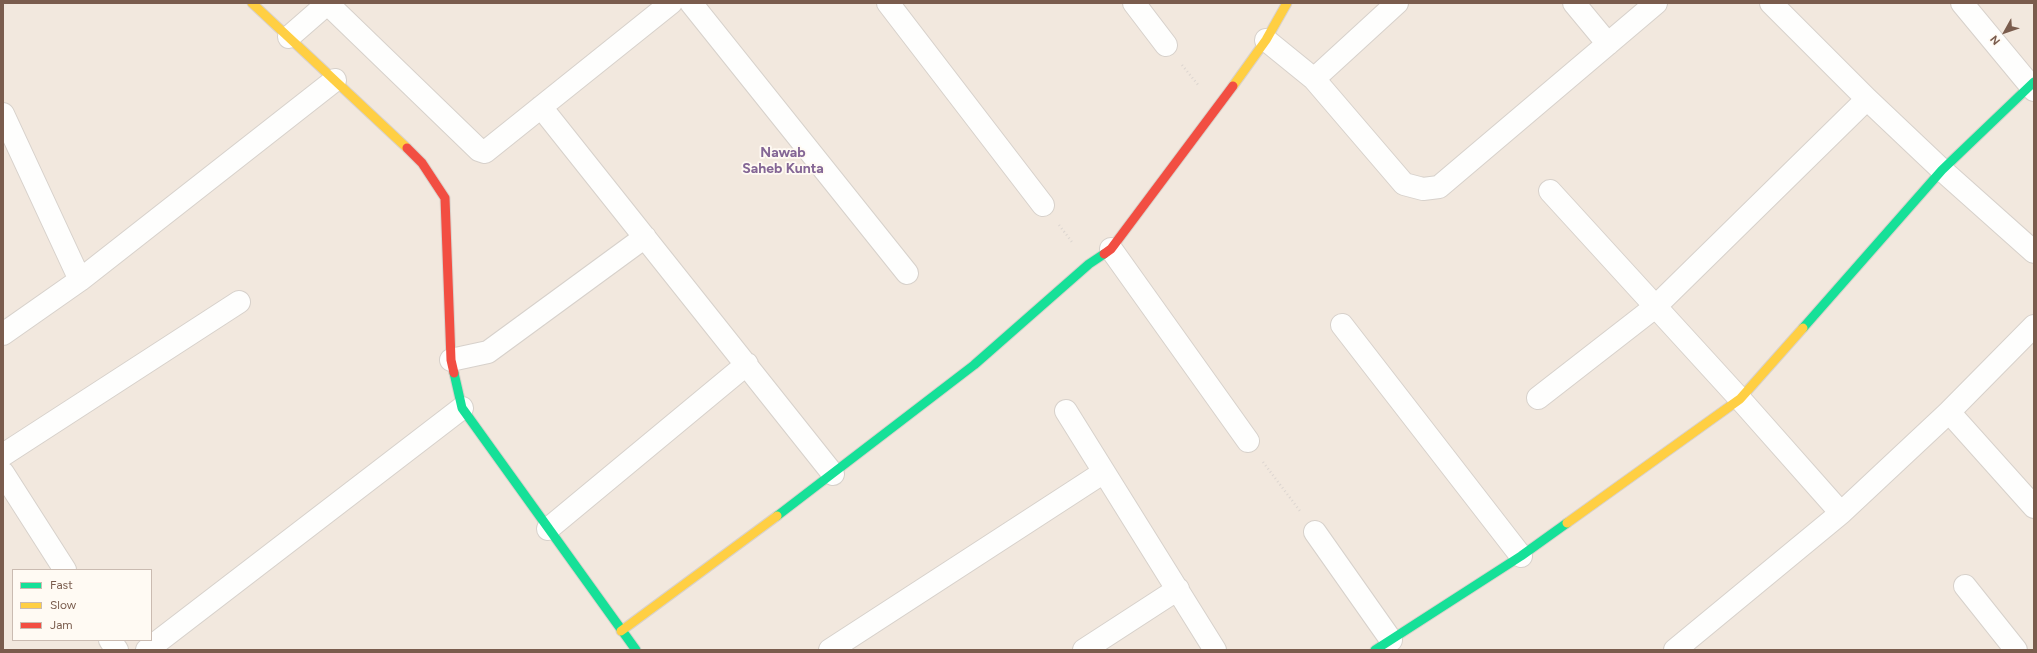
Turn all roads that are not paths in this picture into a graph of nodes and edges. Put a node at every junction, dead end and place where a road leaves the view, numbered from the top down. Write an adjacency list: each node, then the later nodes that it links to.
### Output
1 (252, 3): 13 (street)
2 (328, 3): 13 (street); 21 (street)
3 (670, 3): 21 (street)
4 (691, 3): 29 (street)
5 (888, 3): 25 (street)
6 (1134, 3): 16 (street)
7 (1287, 3): 14 (street)
8 (1397, 3): 17 (street)
9 (1574, 3): 15 (street)
10 (1656, 3): 15 (street)
11 (1771, 3): 20 (street)
12 (1962, 3): 19 (street)
13 (289, 37): 18 (street)
14 (1266, 40): 17 (street); 27 (street)
15 (1608, 44): 17 (street)
16 (1166, 45)
17 (1314, 79)
18 (335, 80): 30 (street); 36 (street)
19 (2033, 86): 23 (street)
20 (1868, 99): 23 (street); 32 (street)
21 (541, 106): 26 (street)
22 (3, 114): 30 (street)
23 (1942, 170): 28 (street); 39 (street)
24 (1550, 191): 32 (street)
25 (1043, 205)
26 (645, 237): 36 (street); 37 (street)
27 (1111, 249): 43 (street); 47 (street)
28 (2034, 252)
29 (906, 273)
30 (80, 280): 35 (street)
31 (239, 302): 44 (street)
32 (1655, 307): 38 (street); 39 (street)
33 (1342, 325): 52 (street)
34 (2034, 326): 42 (street)
35 (5, 328)
36 (451, 360): 40 (street)
37 (746, 364): 47 (street); 50 (street)
38 (1538, 398)
39 (1740, 399): 49 (street); 52 (street)
40 (462, 408): 50 (street); 60 (street)
41 (1066, 411): 45 (street)
42 (1949, 412): 48 (street); 49 (street)
43 (1248, 441)
44 (3, 455)
45 (1104, 472): 55 (street); 62 (street)
46 (3, 473): 53 (street)
47 (833, 474): 56 (street)
48 (2034, 507)
49 (1841, 514): 65 (street)
50 (548, 529): 56 (street)
51 (1315, 532): 58 (street)
52 (1521, 556): 58 (street)
53 (65, 569)
54 (1965, 586): 66 (street)
55 (1178, 588): 63 (street); 64 (street)
56 (622, 631): 61 (street)
57 (111, 641): 59 (street)
58 (1383, 645)
59 (117, 650)
60 (147, 650)
61 (636, 650)
62 (830, 650)
63 (1084, 650)
64 (1215, 650)
65 (1675, 650)
66 (2016, 650)

